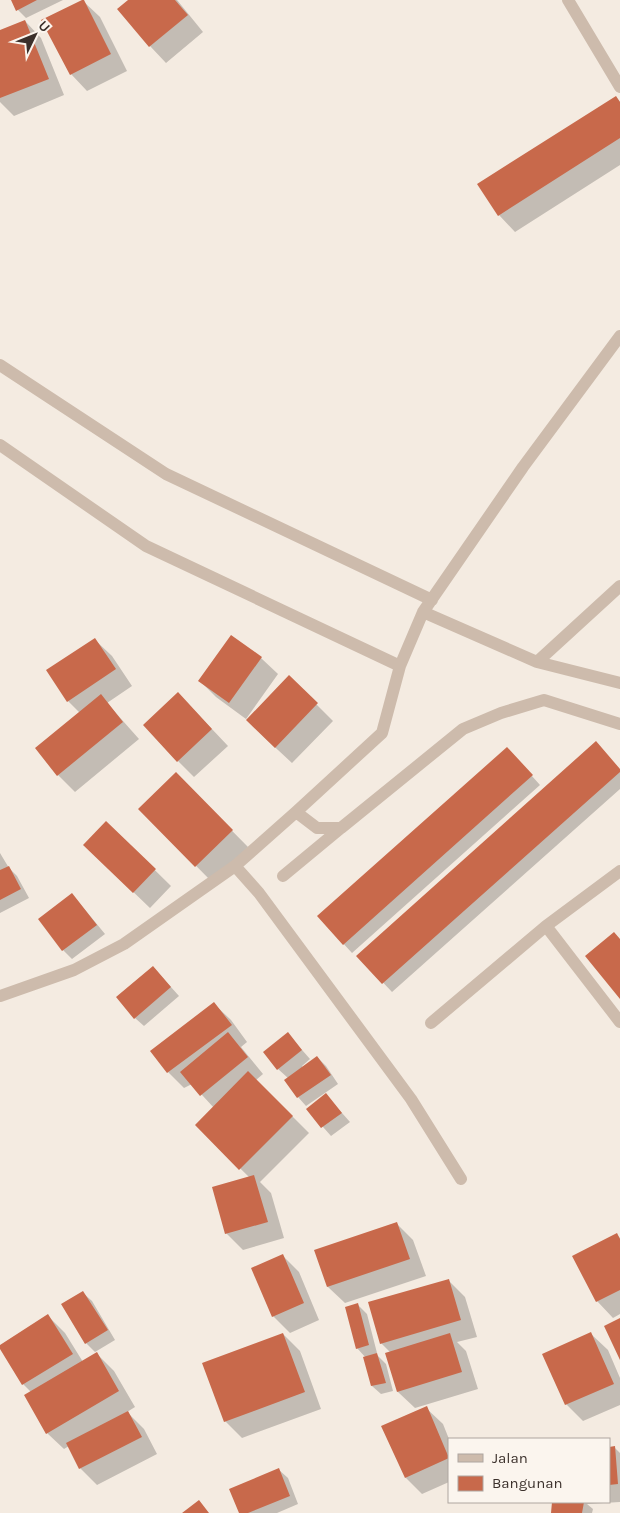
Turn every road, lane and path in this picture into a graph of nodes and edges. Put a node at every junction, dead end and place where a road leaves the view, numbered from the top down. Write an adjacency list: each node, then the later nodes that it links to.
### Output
1 (568, 0): 2 (street)
2 (620, 87)
3 (620, 336): 7 (street)
4 (0, 365): 7 (street)
5 (0, 445): 10 (street)
6 (620, 586): 9 (street)
7 (432, 600): 8 (street)
8 (420, 618): 9 (street); 10 (street)
9 (537, 662): 11 (street)
10 (400, 666): 13 (street)
11 (620, 683)
12 (620, 724): 14 (street)
13 (296, 812): 14 (street); 15 (street)
14 (342, 828): 17 (street)
15 (235, 866): 19 (street); 22 (street)
16 (620, 871): 18 (street)
17 (283, 876)
18 (546, 926): 20 (street); 21 (street)
19 (0, 996)
20 (620, 1022)
21 (431, 1023)
22 (461, 1180)

